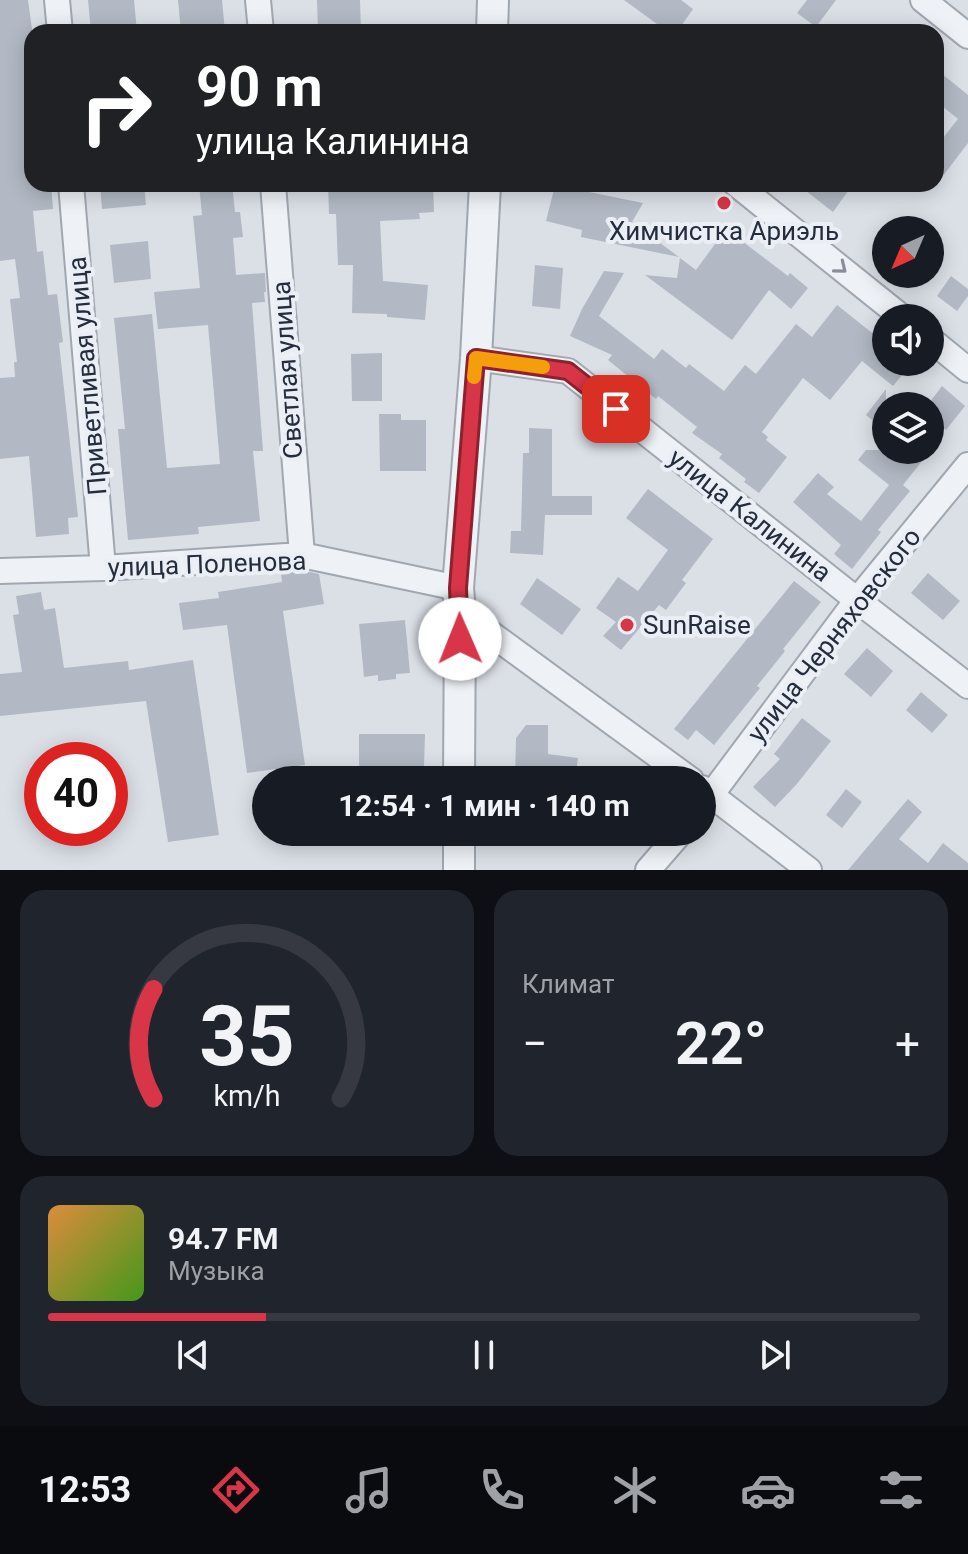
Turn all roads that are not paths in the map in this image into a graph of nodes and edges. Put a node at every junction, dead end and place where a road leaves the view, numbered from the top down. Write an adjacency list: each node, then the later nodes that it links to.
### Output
1 (57, 0): 5 (street)
2 (258, 0): 6 (street)
3 (493, 0): 7 (street)
4 (923, 0): 8 (street)
5 (59, 24)
6 (260, 24)
7 (492, 24)
8 (968, 36)
9 (72, 192): 19 (street, Приветливая улица)
10 (274, 192): 18 (street, Светлая улица)
11 (485, 192): 15 (street)
12 (746, 192): 13 (street, one-way to 13)
13 (886, 304)
14 (944, 350): 16 (street)
15 (476, 358): 21 (street); 22 (street, улица Калинина)
16 (968, 370)
17 (968, 465): 22 (street, улица Черняховского)
18 (302, 555): 19 (street, улица Поленова); 21 (street, улица Поленова)
19 (103, 568): 20 (street, улица Поленова)
20 (0, 571)
21 (459, 600): 24 (street); 25 (street)
22 (857, 600): 23 (street, улица Калинина); 26 (street, улица Черняховского)
23 (968, 686)
24 (459, 766)
25 (673, 766)
26 (716, 782)
27 (716, 804): 32 (street)
28 (459, 846): 30 (street)
29 (669, 846): 31 (street)
30 (459, 870)
31 (648, 870)
32 (809, 870)

